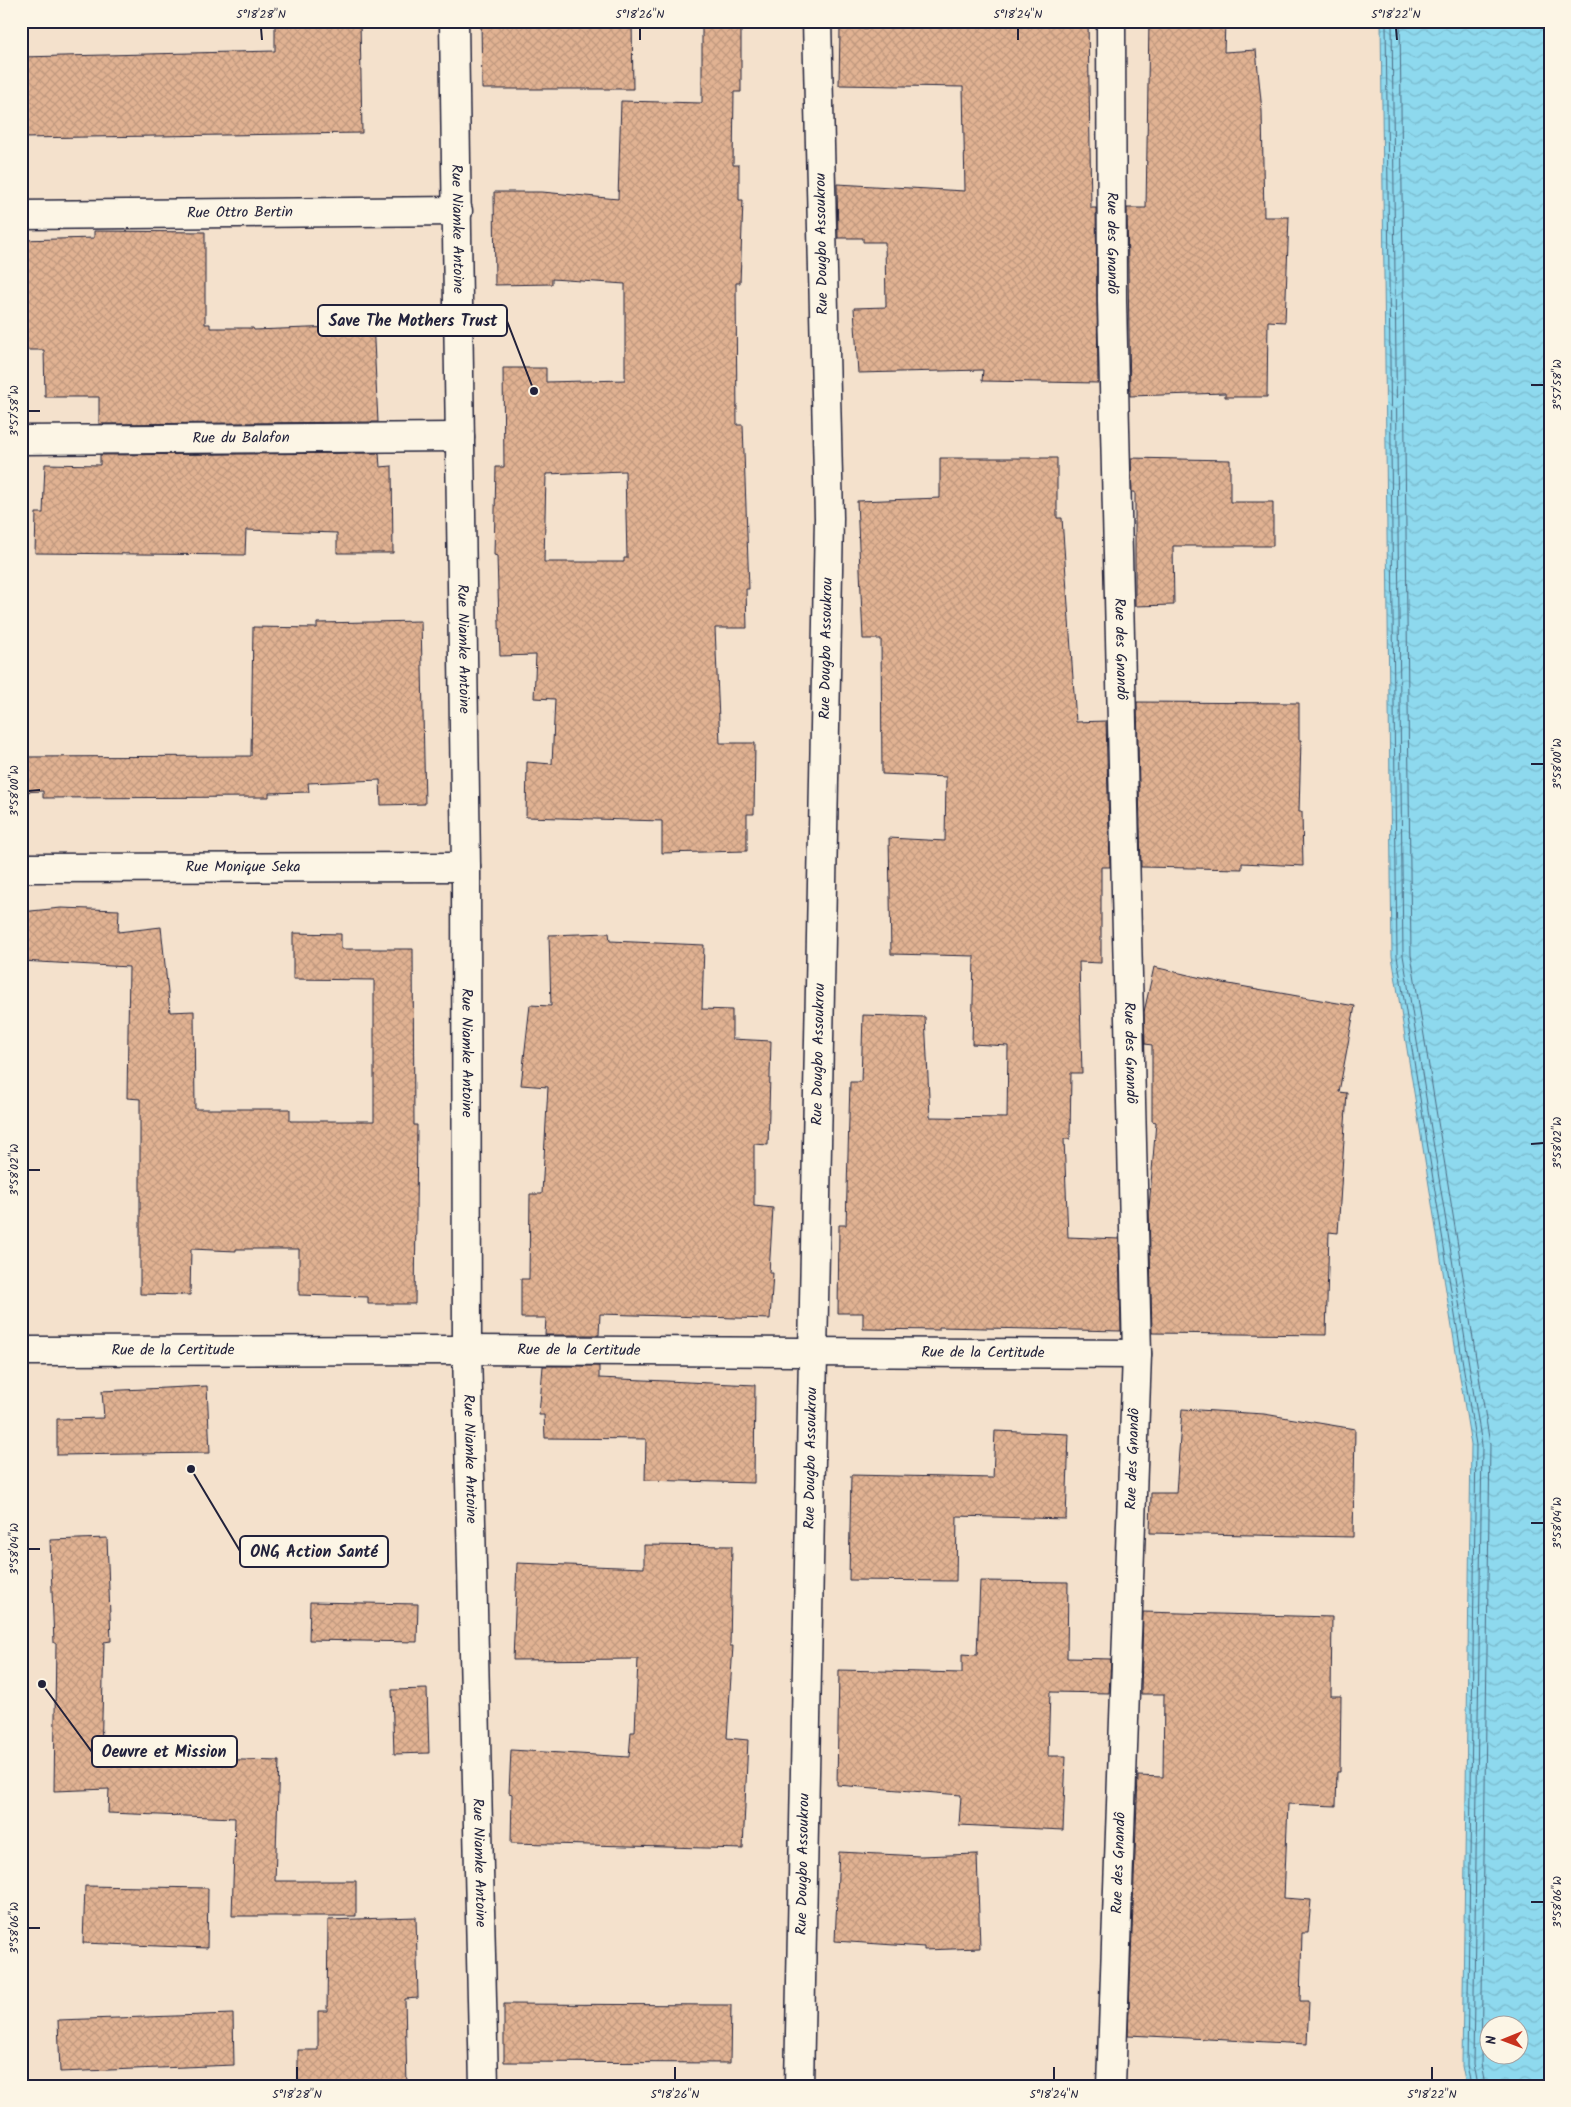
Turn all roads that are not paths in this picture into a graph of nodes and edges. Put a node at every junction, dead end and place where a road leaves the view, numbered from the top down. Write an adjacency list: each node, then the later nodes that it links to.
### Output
1 (454, 21): 4 (street, Rue Niamke Antoine)
2 (816, 21): 12 (street, Rue Dougbo Assoukrou)
3 (1111, 21): 13 (street, Rue des Gnandô)
4 (458, 211): 5 (street, Rue Ottro Bertin); 6 (street, Rue Niamke Antoine)
5 (21, 215)
6 (460, 437): 7 (street, Rue du Balafon); 8 (street, Rue Niamke Antoine)
7 (21, 440)
8 (466, 867): 9 (street, Rue Monique Seka); 10 (street, Rue Niamke Antoine)
9 (21, 868)
10 (467, 1350): 11 (street, Rue de la Certitude); 12 (street, Rue de la Certitude); 14 (street, Rue Niamke Antoine)
11 (21, 1351)
12 (813, 1351): 13 (street, Rue de la Certitude); 15 (street, Rue Dougbo Assoukrou)
13 (1137, 1354): 16 (street, Rue des Gnandô)
14 (484, 2086)
15 (799, 2086)
16 (1111, 2086)

